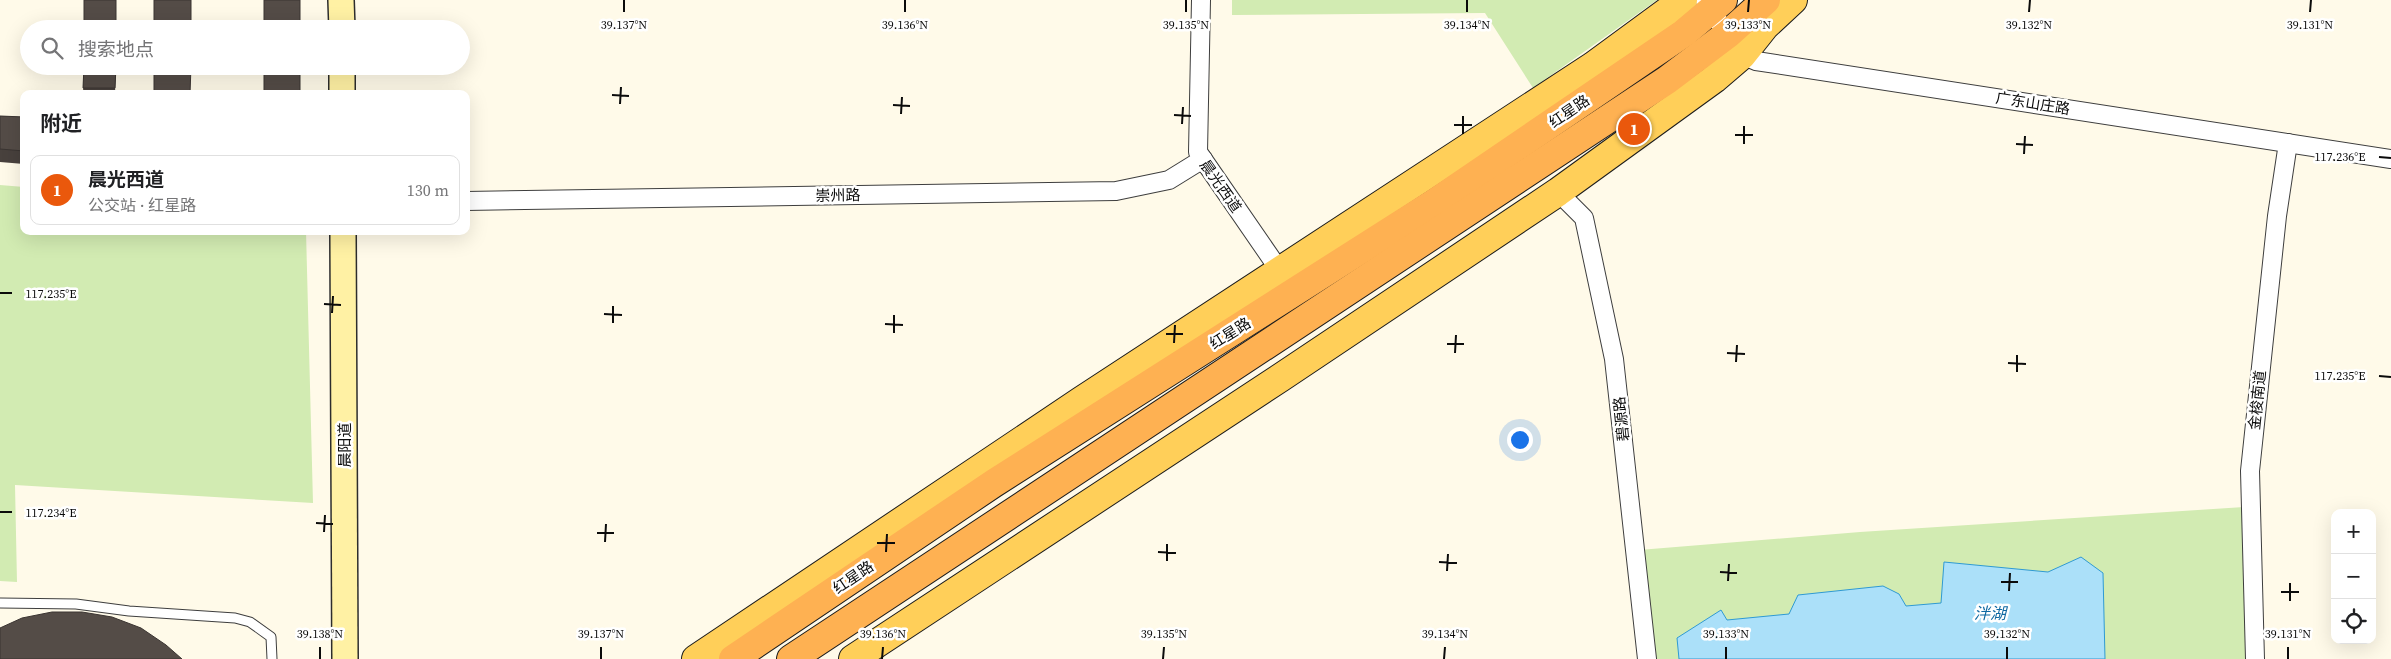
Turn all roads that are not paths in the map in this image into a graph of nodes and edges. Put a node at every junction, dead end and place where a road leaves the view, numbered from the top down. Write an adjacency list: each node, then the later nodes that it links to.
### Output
1 (342, 0): 8 (main road)
2 (352, 0): 9 (main road)
3 (1201, 0): 16 (street, 晨光西道)
4 (1683, 0): 22 (main road)
5 (1793, 0): 7 (main road)
6 (1707, 3): 10 (street); 28 (highway, 红星路)
7 (1766, 13): 10 (highway, 红星路)
8 (342, 20)
9 (352, 20)
10 (1735, 44): 15 (street, 广东山庄路); 18 (main road); 29 (highway, 红星路)
11 (342, 75): 13 (main road)
12 (352, 75): 14 (main road)
13 (342, 90)
14 (352, 90)
15 (2288, 143): 17 (street, 广东山庄路); 32 (street, 金梭南道)
16 (1203, 159): 19 (street, 崇州路); 22 (street, 晨光西道)
17 (2391, 159)
18 (1558, 192): 30 (main road); 31 (street, 碧源路)
19 (470, 201)
20 (343, 235): 25 (main road, 晨阳道)
21 (352, 235): 26 (main road, 晨阳道)
22 (1280, 271): 27 (main road)
23 (0, 603): 24 (lane)
24 (272, 659)
25 (345, 659)
26 (353, 659)
27 (696, 659)
28 (734, 659)
29 (791, 659)
30 (853, 659)
31 (1647, 659)
32 (2255, 659)

